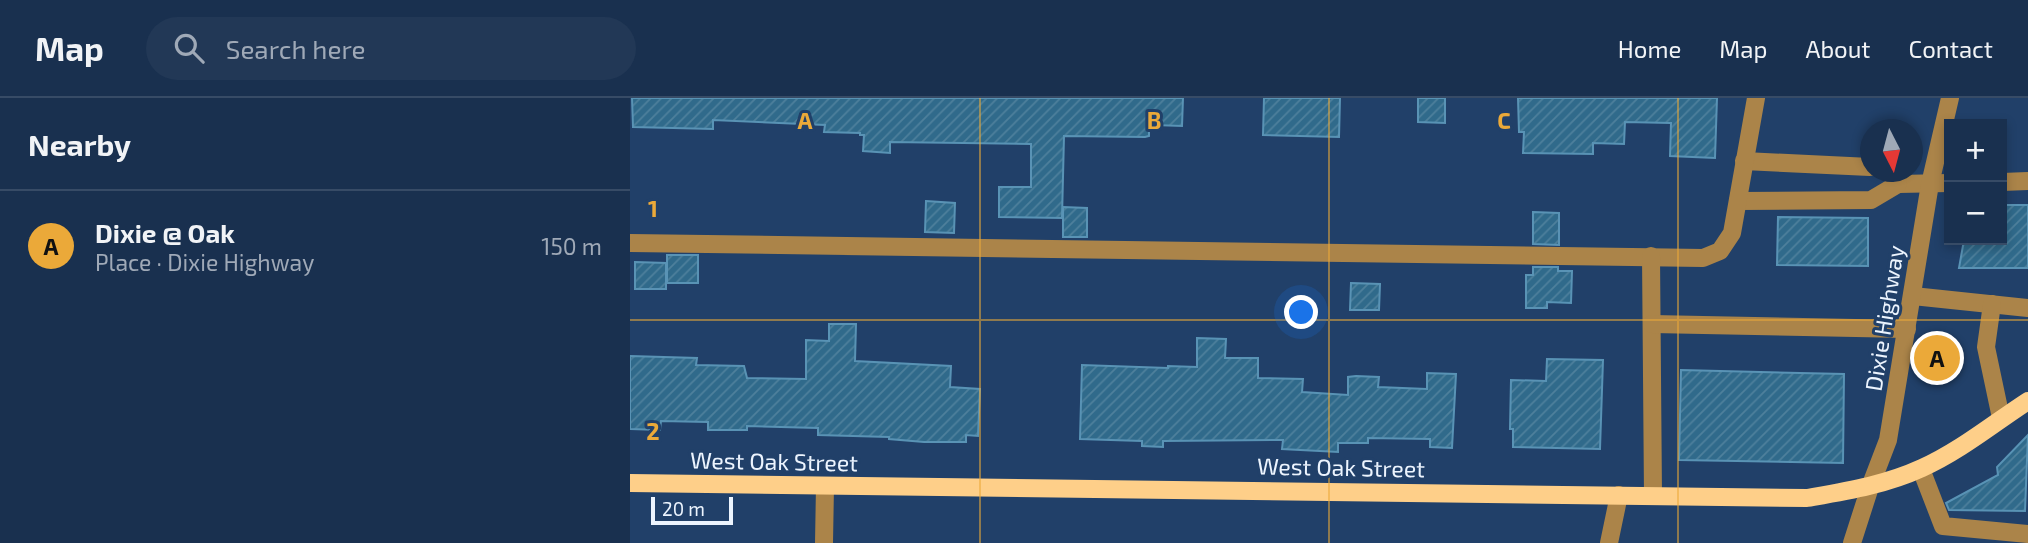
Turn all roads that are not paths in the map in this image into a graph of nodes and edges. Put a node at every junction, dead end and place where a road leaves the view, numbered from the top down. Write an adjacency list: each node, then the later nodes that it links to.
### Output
1 (1755, 98): 3 (street)
2 (1950, 98): 10 (street, Dixie Highway)
3 (1744, 161): 4 (street); 11 (street)
4 (1860, 166)
5 (2028, 181): 8 (street)
6 (1890, 182): 11 (street)
7 (1918, 182): 10 (street)
8 (2007, 182)
9 (1944, 183): 10 (street)
10 (1930, 184): 14 (street, Dixie Highway)
11 (1738, 201): 13 (street)
12 (630, 243): 13 (street)
13 (1651, 256): 17 (street)
14 (1913, 296): 15 (street); 18 (street, Dixie Highway)
15 (1992, 304): 16 (street); 20 (street)
16 (2028, 308)
17 (1652, 324): 18 (street); 26 (street)
18 (1907, 328): 24 (street, Dixie Highway)
19 (2028, 401): 20 (main road, West Oak Street)
20 (2001, 418): 21 (main road, West Oak Street)
21 (1921, 469): 24 (main road, West Oak Street); 27 (street)
22 (630, 483): 23 (main road, West Oak Street)
23 (825, 486): 25 (main road, West Oak Street); 28 (street)
24 (1870, 487): 26 (main road, West Oak Street); 30 (street, Dixie Highway)
25 (1619, 495): 26 (main road, West Oak Street); 29 (street)
26 (1653, 496)
27 (2028, 534)
28 (824, 543)
29 (1609, 543)
30 (1852, 543)

